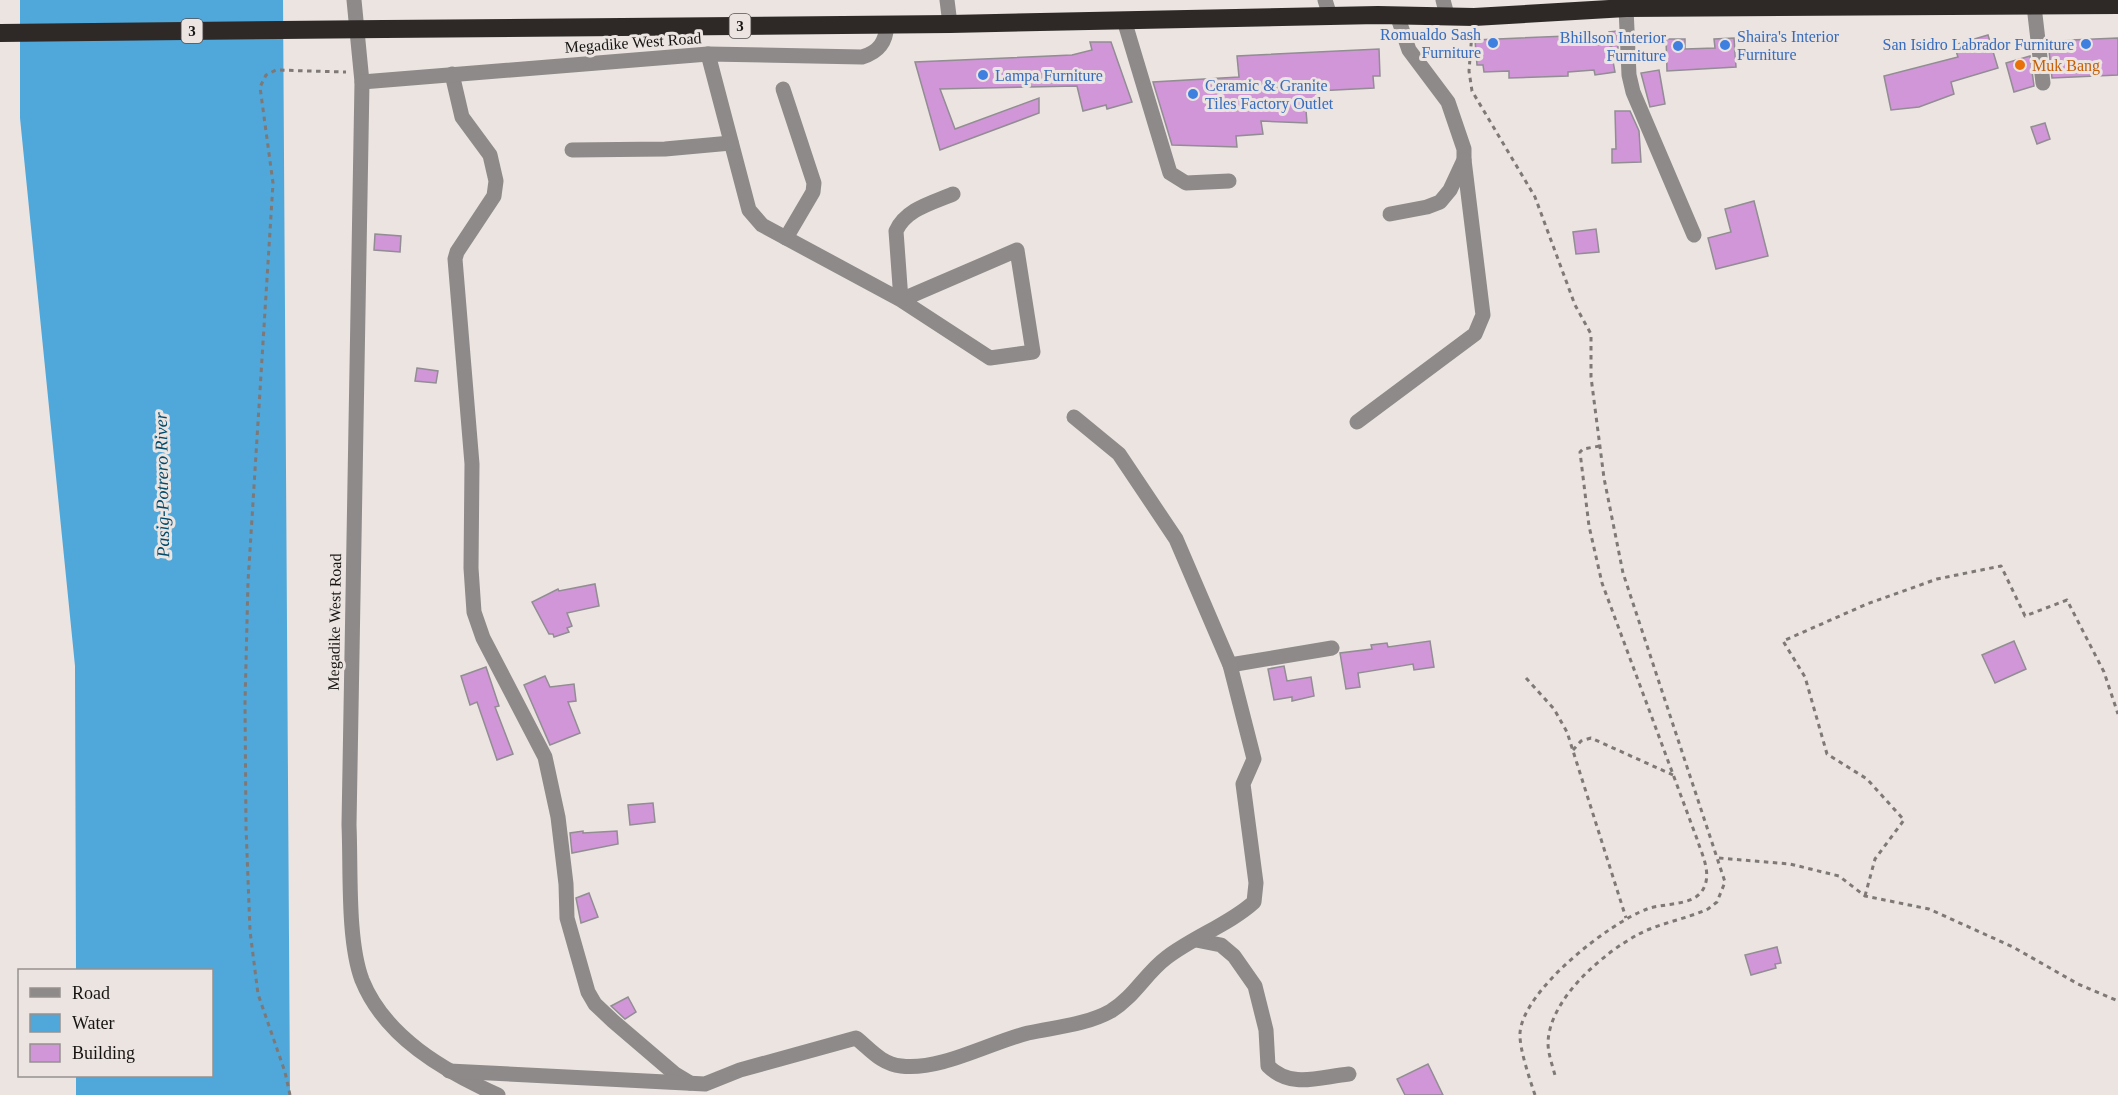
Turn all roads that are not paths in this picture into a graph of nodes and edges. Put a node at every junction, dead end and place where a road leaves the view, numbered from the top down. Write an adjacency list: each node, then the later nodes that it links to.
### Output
1 (354, 0): 17 (street, Megadike West Road)
2 (947, 0): 13 (street)
3 (1948, 2): 4 (highway, 3); 6 (highway, 3)
4 (1670, 4): 9 (highway, 3)
5 (2118, 5): 6 (highway, 3)
6 (2034, 6): 18 (street)
7 (1327, 8): 10 (highway, 3); 11 (highway, 3)
8 (1445, 8): 9 (highway, 3); 10 (highway, 3)
9 (1626, 8): 26 (street)
10 (1397, 15): 22 (street)
11 (1124, 20): 13 (highway, 3); 23 (street)
12 (887, 24): 13 (highway, 3); 14 (highway, 3, bridge); 15 (street, Megadike West Road)
13 (950, 24)
14 (0, 33)
15 (708, 54): 16 (street, Megadike West Road); 20 (street)
16 (452, 74): 17 (street, Megadike West Road); 36 (street)
17 (361, 78): 34 (street, Megadike West Road)
18 (2043, 83)
19 (783, 89): 27 (street)
20 (730, 142): 21 (street); 27 (street)
21 (572, 150)
22 (1464, 160): 25 (street); 30 (street)
23 (1229, 181)
24 (953, 194): 28 (street)
25 (1390, 214)
26 (1695, 235)
27 (786, 238): 28 (street)
28 (901, 300): 28 (street)
29 (1074, 417): 32 (street)
30 (1357, 422)
31 (1332, 648): 32 (street)
32 (1230, 665): 33 (street)
33 (1196, 940): 36 (street); 37 (street)
34 (449, 1071): 36 (street); 38 (street, Megadike West Road)
35 (1349, 1074): 37 (street)
36 (691, 1084)
37 (1292, 1088)
38 (498, 1095)

